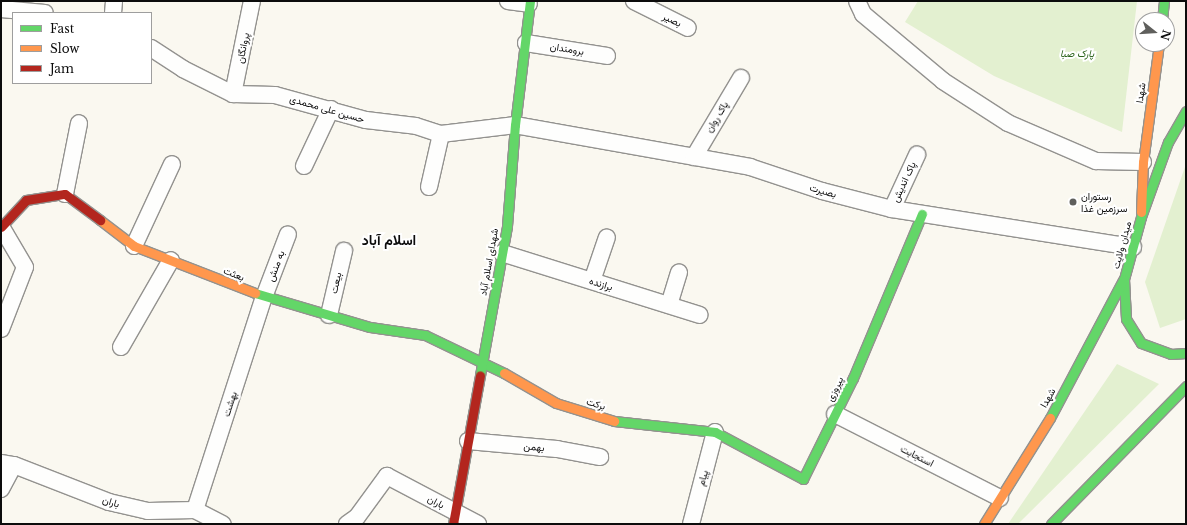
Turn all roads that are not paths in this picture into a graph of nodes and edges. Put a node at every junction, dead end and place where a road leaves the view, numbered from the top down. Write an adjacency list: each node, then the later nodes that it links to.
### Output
1 (114, 1): 10 (street)
2 (252, 1): 18 (street, پروانگان)
3 (508, 1): 7 (street)
4 (634, 1): 12 (street, بصیر)
5 (857, 1): 26 (street)
6 (1164, 1): 11 (street)
7 (530, 3): 13 (street, شهدای اسلام آباد)
8 (1, 9): 9 (street)
9 (34, 12)
10 (113, 12)
11 (1163, 12)
12 (688, 28)
13 (526, 43): 16 (street, برومندان); 22 (street, شهدای اسلام آباد)
14 (152, 49): 18 (street, حسین علی محمدی)
15 (1157, 52): 26 (street, شهدا)
16 (608, 56)
17 (741, 78): 25 (street, پاک روان)
18 (233, 94): 19 (street, حسین علی محمدی)
19 (331, 109): 23 (street, حسین علی محمدی); 28 (street)
20 (1186, 111): 33 (street, میدان ولایت)
21 (79, 123): 30 (street)
22 (514, 125): 23 (street, حسین علی محمدی); 25 (street, بصیرت); 40 (street, شهدای اسلام آباد)
23 (441, 134): 29 (street)
24 (917, 155): 31 (street, پاک اندیش)
25 (694, 157): 31 (street, بصیرت)
26 (1143, 162): 33 (street, شهدا)
27 (172, 164): 37 (street)
28 (304, 166)
29 (429, 187)
30 (65, 194): 34 (street); 37 (street, بعثت)
31 (892, 209): 32 (street, بصیرت)
32 (922, 214): 38 (street, بصیرت); 54 (street, پیروزی)
33 (1141, 217): 38 (street, میدان ولایت)
34 (2, 228): 49 (street)
35 (288, 234): 45 (street, به منش)
36 (607, 238): 44 (street)
37 (134, 246): 41 (street, بعثت)
38 (1133, 247): 43 (street, میدان ولایت)
39 (344, 251): 48 (street, بیعت)
40 (502, 253): 44 (street, برازنده); 52 (street, شهدای اسلام آباد)
41 (171, 260): 45 (street, بعثت); 50 (street)
42 (679, 272): 46 (street)
43 (1124, 279): 51 (street, میدان ولایت); 60 (street, شهدا)
44 (592, 281): 46 (street, برازنده)
45 (264, 297): 48 (street, بعثت); 61 (street, بهشت)
46 (669, 305): 47 (street, برازنده)
47 (700, 315)
48 (329, 316): 52 (street, بعثت)
49 (1, 329)
50 (121, 347)
51 (1186, 353)
52 (482, 361): 55 (street, برکت); 56 (street, شهدای اسلام آباد)
53 (1186, 386): 68 (street)
54 (835, 414): 55 (street, پیروزی); 60 (street, استجابت)
55 (715, 432): 66 (street, پیام)
56 (468, 441): 57 (street, بهمن); 62 (street, شهدای اسلام آباد)
57 (600, 457)
58 (8, 464): 59 (street); 61 (street, باران)
59 (1, 490)
60 (1000, 498): 67 (street, شهدا)
61 (196, 510): 63 (street, باران)
62 (454, 518): 64 (street, باران); 65 (street)
63 (223, 524)
64 (347, 524)
65 (478, 524)
66 (691, 524)
67 (984, 524)
68 (1051, 524)

